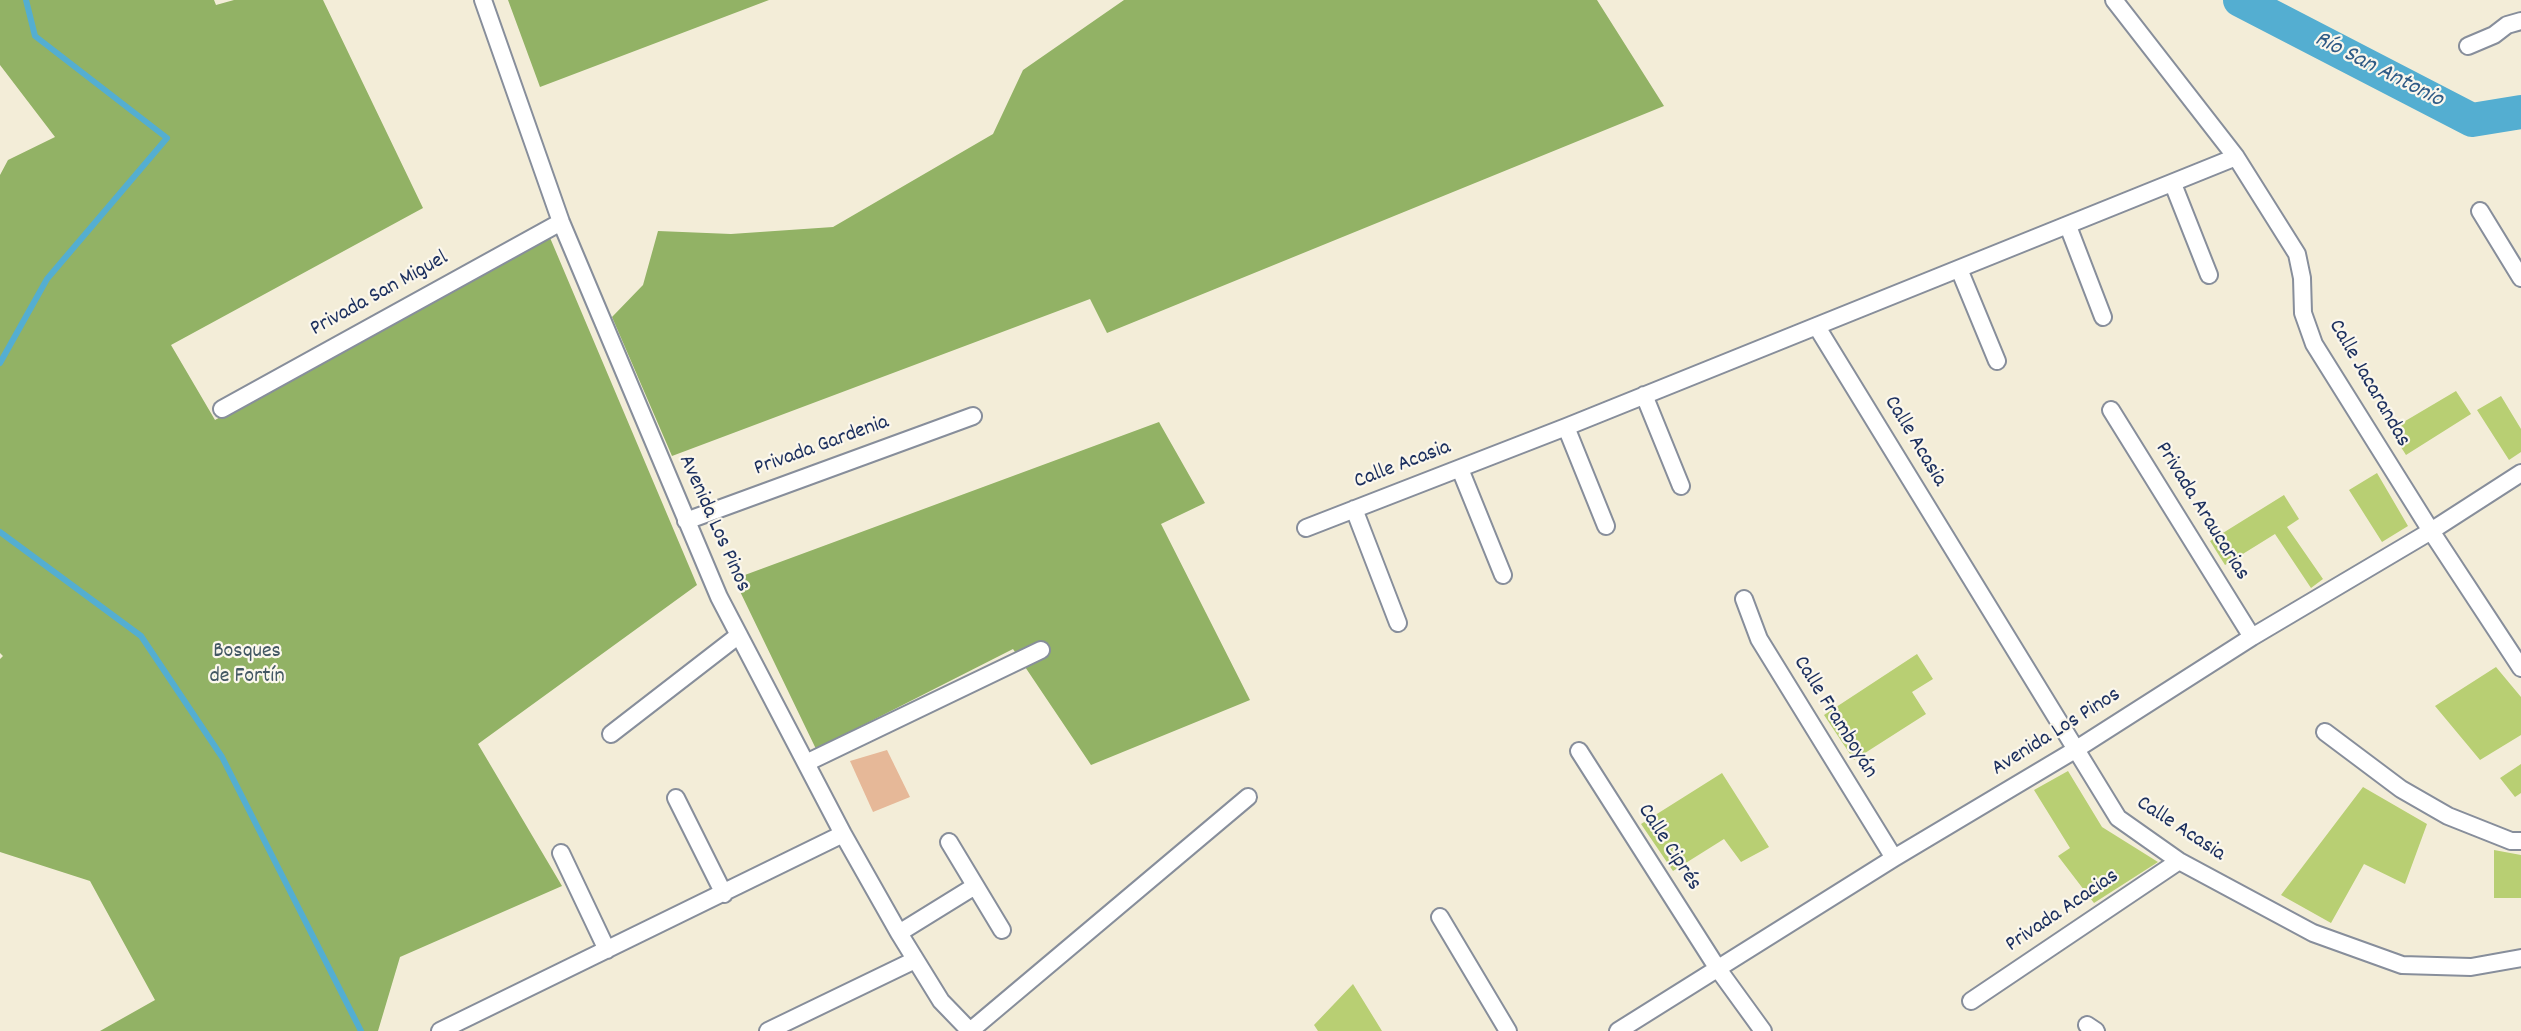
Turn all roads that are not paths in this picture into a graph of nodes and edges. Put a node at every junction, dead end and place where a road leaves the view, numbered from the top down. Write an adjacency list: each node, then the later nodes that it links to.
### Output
1 (483, 0): 8 (street, Avenida Los Pinos)
2 (2114, 0): 5 (street, Calle Jacarandas)
3 (2521, 21): 4 (street)
4 (2468, 46)
5 (2235, 157): 6 (street, Calle Acasia); 28 (street, Calle Jacarandas)
6 (2173, 184): 9 (street, Calle Acasia); 11 (street)
7 (2480, 211): 12 (street)
8 (561, 222): 17 (street, Privada San Miguel); 25 (street, Avenida Los Pinos)
9 (2068, 226): 10 (street, Calle Acasia); 13 (street)
10 (1959, 269): 14 (street, Calle Acasia); 15 (street)
11 (2209, 275)
12 (2521, 278)
13 (2103, 317)
14 (1817, 327): 16 (street, Calle Acasia); 38 (street, Calle Acasia)
15 (1997, 361)
16 (1644, 395): 20 (street, Calle Acasia); 23 (street)
17 (222, 408)
18 (2111, 410): 33 (street, Privada Araucarias)
19 (973, 416): 25 (street, Privada Gardenia)
20 (1566, 427): 21 (street, Calle Acasia); 26 (street)
21 (1460, 469): 24 (street, Calle Acasia); 29 (street)
22 (2521, 473): 28 (street, Avenida Los Pinos)
23 (1681, 486)
24 (1354, 509): 27 (street, Calle Acasia); 31 (street)
25 (686, 522): 32 (street, Avenida Los Pinos)
26 (1606, 526)
27 (1306, 528)
28 (2431, 531): 33 (street, Avenida Los Pinos); 35 (street, Calle Jacarandas)
29 (1503, 575)
30 (1744, 599): 47 (street, Calle Framboyán)
31 (1398, 623)
32 (740, 635): 37 (street); 40 (street, Avenida Los Pinos)
33 (2252, 637): 38 (street, Avenida Los Pinos)
34 (1041, 650): 40 (street)
35 (2521, 668)
36 (2325, 732): 44 (street)
37 (611, 734)
38 (2075, 750): 47 (street, Avenida Los Pinos); 48 (street, Calle Acasia)
39 (1579, 751): 57 (street, Calle Ciprés)
40 (806, 763): 43 (street, Avenida Los Pinos)
41 (1248, 796): 61 (street)
42 (676, 798): 50 (street)
43 (843, 834): 50 (street); 53 (street, Avenida Los Pinos)
44 (2521, 841)
45 (949, 842): 49 (street)
46 (561, 853): 54 (street)
47 (1894, 858): 57 (street, Avenida Los Pinos)
48 (2180, 861): 55 (street, Calle Acasia); 58 (street, Privada Acacias)
49 (975, 886): 52 (street); 53 (street)
50 (724, 894): 54 (street)
51 (1440, 917): 62 (street)
52 (1002, 930)
53 (899, 933): 56 (street, Avenida Los Pinos)
54 (607, 951): 59 (street)
55 (2521, 958)
56 (915, 960): 60 (street); 61 (street, Avenida Los Pinos)
57 (1718, 969): 63 (street, Avenida Los Pinos); 64 (street, Calle Ciprés)
58 (1971, 1000)
59 (440, 1031)
60 (768, 1031)
61 (970, 1031)
62 (1508, 1031)
63 (1618, 1031)
64 (1762, 1031)

